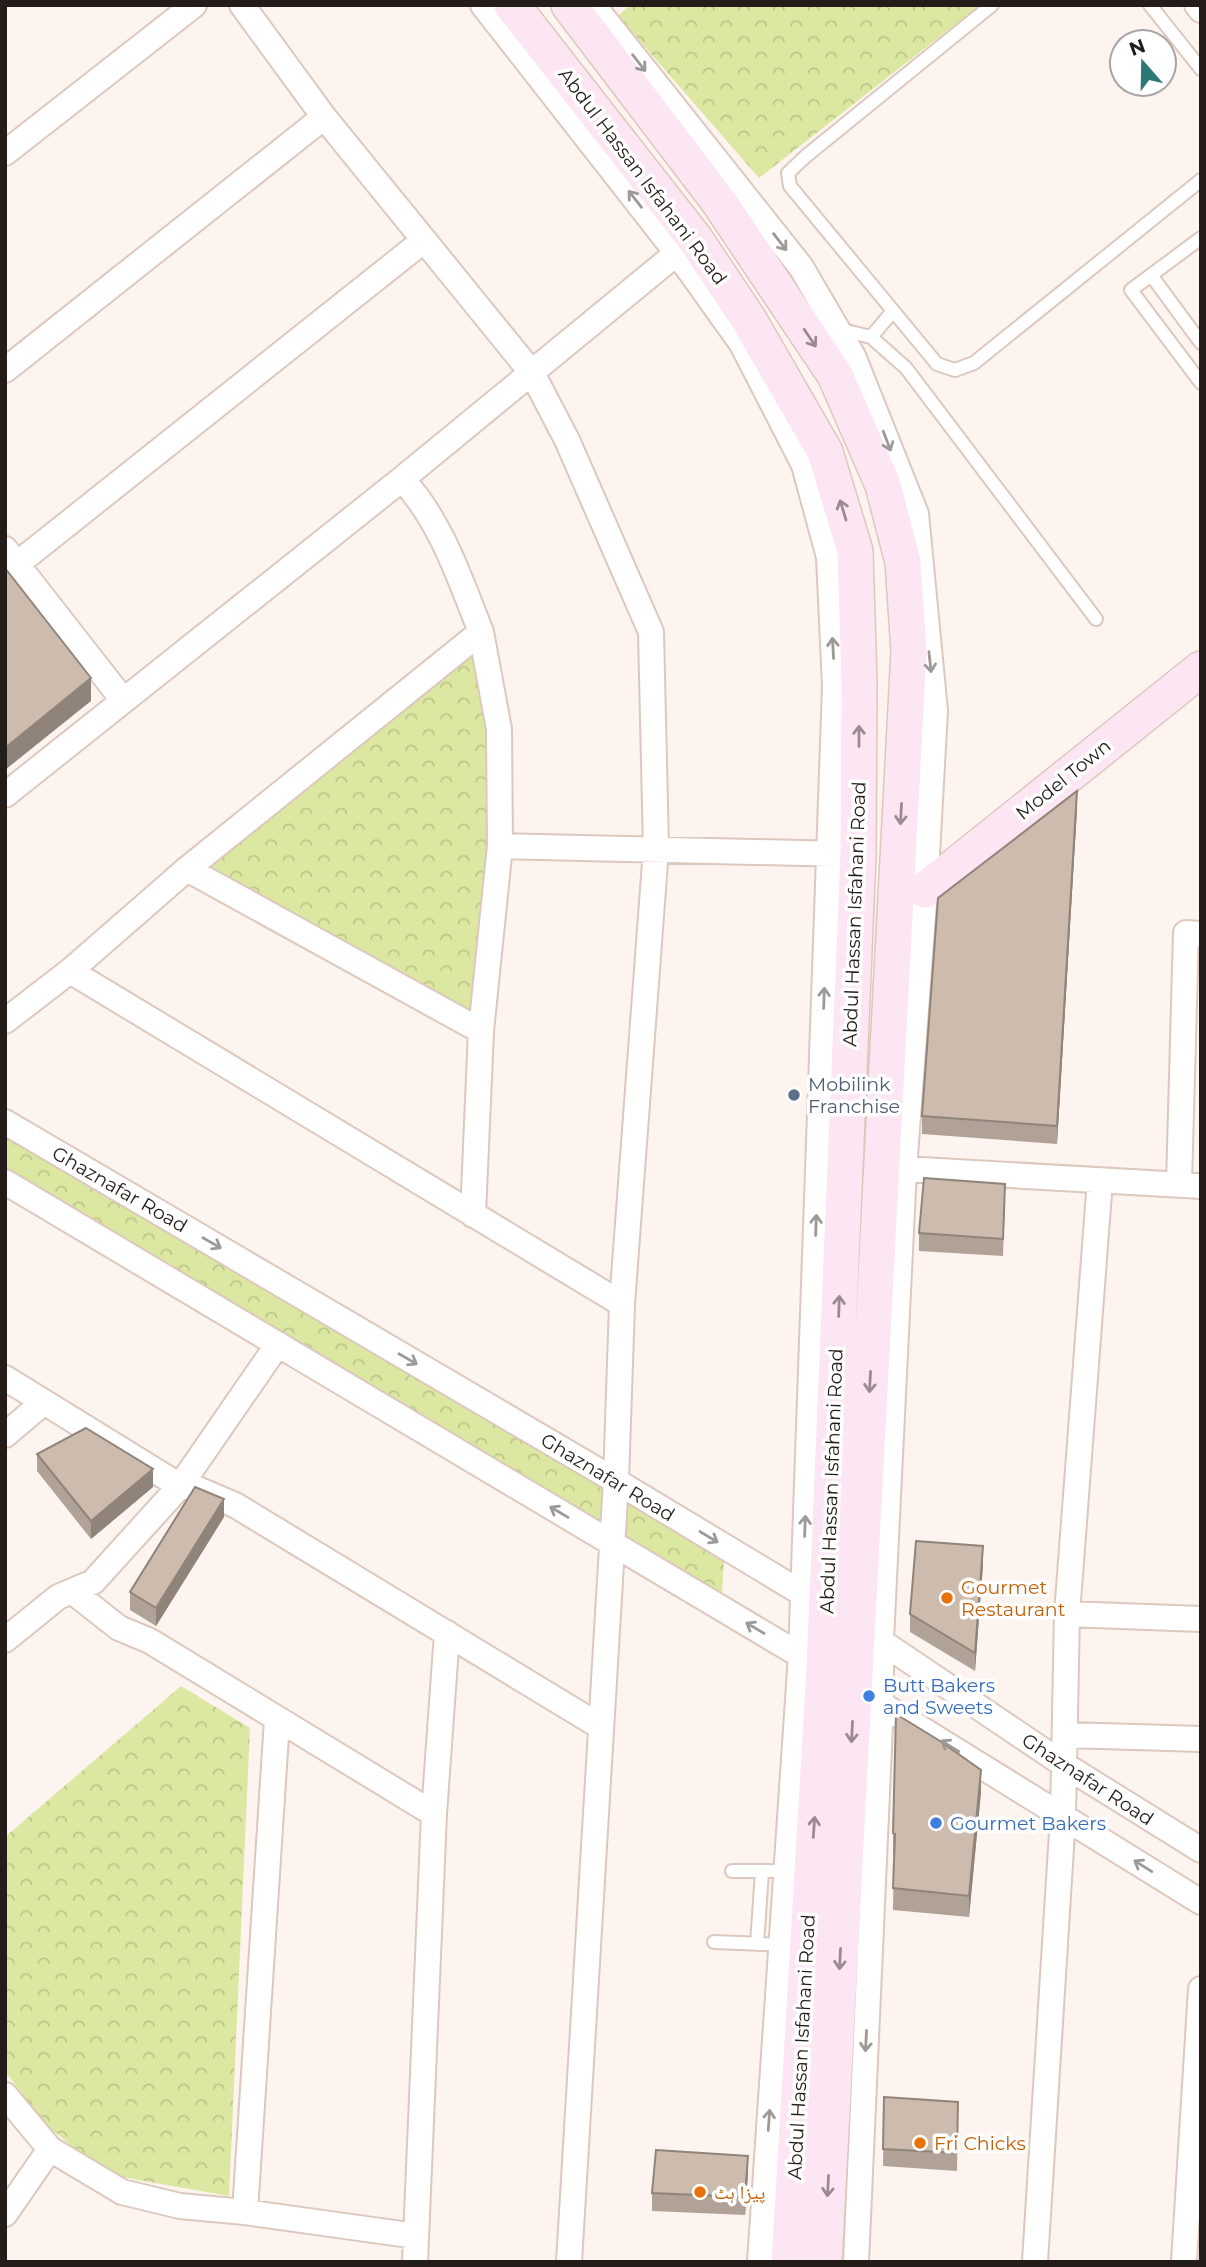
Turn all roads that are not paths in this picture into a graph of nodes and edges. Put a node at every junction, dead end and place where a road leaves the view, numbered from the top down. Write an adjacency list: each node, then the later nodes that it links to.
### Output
1 (194, 5): 12 (street)
2 (242, 5): 11 (street)
3 (483, 5): 16 (street, one-way to 3)
4 (512, 5): 16 (main road, Abdul Hassan Isfahani Road)
5 (992, 5): 18 (lane)
6 (1150, 5): 10 (lane)
7 (1197, 5): 9 (street)
8 (587, 10): 19 (street, one-way to 19); 42 (main road, Abdul Hassan Isfahani Road, one-way to 42)
9 (1201, 10)
10 (1201, 68)
11 (324, 117): 14 (street); 22 (street)
12 (5, 153)
13 (1201, 180): 18 (lane)
14 (423, 241): 23 (street); 26 (street)
15 (1200, 241): 17 (lane)
16 (686, 246): 23 (street); 34 (main road, Abdul Hassan Isfahani Road, one-way to 16)
17 (1151, 275): 21 (lane); 24 (lane)
18 (893, 311): 20 (lane)
19 (838, 329): 20 (lane); 36 (street, one-way to 36)
20 (871, 337): 27 (lane)
21 (1201, 344)
22 (5, 370)
23 (532, 373): 25 (street); 33 (street)
24 (1201, 383)
25 (402, 479): 28 (street); 30 (street)
26 (11, 556): 30 (street)
27 (1096, 618)
28 (481, 632): 32 (street); 35 (street)
29 (1201, 669): 36 (main road, Model Town)
30 (123, 700): 31 (street)
31 (5, 795)
32 (500, 846): 33 (street); 40 (street)
33 (656, 849): 34 (street); 47 (street)
34 (843, 854): 56 (main road, Abdul Hassan Isfahani Road, one-way to 34)
35 (187, 869): 38 (street); 40 (street)
36 (925, 890): 42 (street)
37 (1201, 934): 45 (street)
38 (70, 971): 39 (street); 46 (street)
39 (5, 1021)
40 (481, 1031): 46 (street)
41 (5, 1122): 52 (street, Ghaznafar Road, one-way to 52)
42 (893, 1168): 43 (street); 60 (main road, Abdul Hassan Isfahani Road, one-way to 60)
43 (1100, 1180): 45 (street); 57 (street)
44 (5, 1182): 48 (street)
45 (1190, 1185)
46 (473, 1214): 47 (street)
47 (622, 1304): 52 (street)
48 (278, 1345): 53 (street); 54 (street, one-way to 48)
49 (5, 1378): 50 (street)
50 (44, 1402): 51 (street); 53 (street)
51 (5, 1435)
52 (616, 1481): 54 (street); 56 (street, Ghaznafar Road, one-way to 56)
53 (180, 1486): 55 (street); 59 (street)
54 (611, 1543): 62 (street, one-way to 54); 65 (street)
55 (73, 1592): 61 (street); 64 (street)
56 (814, 1601): 60 (street, Ghaznafar Road); 62 (main road, Abdul Hassan Isfahani Road)
57 (1067, 1614): 58 (street); 66 (street)
58 (1201, 1619)
59 (447, 1633): 65 (street); 69 (street)
60 (869, 1634): 63 (main road, Abdul Hassan Isfahani Road); 68 (street, Ghaznafar Road)
61 (5, 1640)
62 (812, 1662): 63 (street); 73 (main road, Abdul Hassan Isfahani Road, one-way to 62)
63 (868, 1696): 70 (street, one-way to 63); 89 (main road, Abdul Hassan Isfahani Road, one-way to 89); 90 (street, one-way to 90)
64 (277, 1720): 69 (street); 82 (street)
65 (601, 1727): 86 (street)
66 (1067, 1735): 67 (street); 68 (street)
67 (1201, 1739)
68 (1066, 1766): 70 (street); 71 (street, Ghaznafar Road)
69 (434, 1814): 84 (street)
70 (1063, 1816): 74 (street, one-way to 70); 91 (street)
71 (1201, 1850)
72 (732, 1871): 73 (lane)
73 (786, 1871): 76 (main road, Abdul Hassan Isfahani Road); 76 (lane)
74 (1201, 1902)
75 (714, 1942): 76 (lane)
76 (782, 1945): 87 (street, one-way to 76); 88 (main road, Abdul Hassan Isfahani Road)
77 (1201, 1989): 78 (street)
78 (1198, 2057): 81 (street)
79 (5, 2095): 80 (street)
80 (50, 2148): 82 (street); 83 (street)
81 (1195, 2167): 92 (street)
82 (245, 2212): 84 (street)
83 (5, 2214)
84 (416, 2236): 85 (street)
85 (415, 2262)
86 (569, 2262)
87 (760, 2262)
88 (789, 2262)
89 (824, 2262)
90 (856, 2262)
91 (1035, 2262)
92 (1184, 2262)

